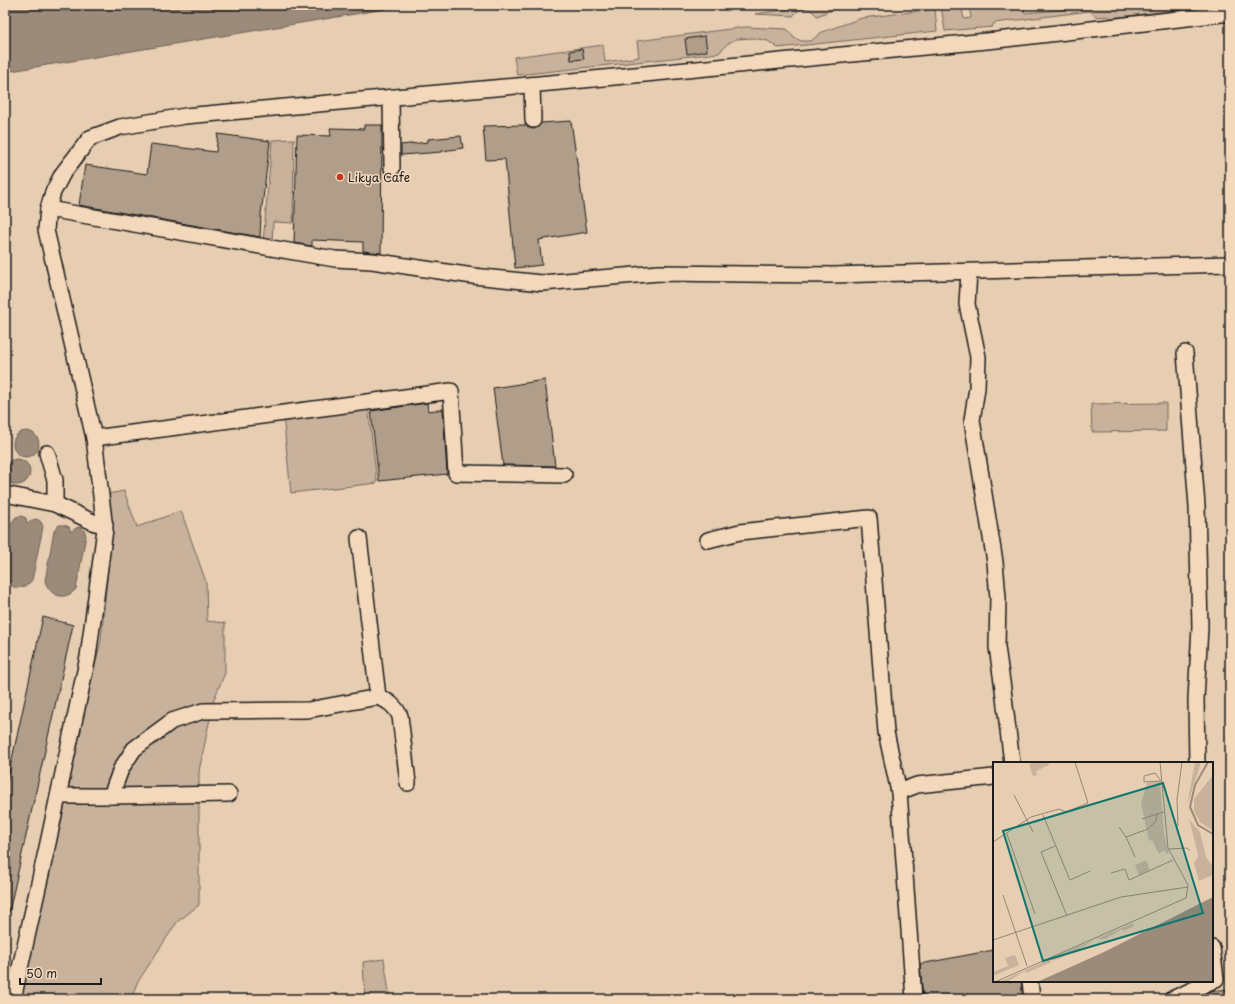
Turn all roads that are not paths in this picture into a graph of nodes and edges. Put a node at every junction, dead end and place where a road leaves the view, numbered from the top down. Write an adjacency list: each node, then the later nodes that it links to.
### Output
1 (1230, 13): 2 (street)
2 (532, 85): 3 (street); 4 (street)
3 (391, 98): 5 (street); 6 (street)
4 (533, 120)
5 (392, 168)
6 (48, 209): 8 (street); 10 (street)
7 (1230, 264): 8 (street)
8 (969, 272): 19 (street)
9 (1185, 353): 20 (street)
10 (94, 438): 12 (street); 15 (street)
11 (47, 453): 14 (street)
12 (564, 474)
13 (5, 494): 14 (street)
14 (55, 504): 15 (street)
15 (105, 525): 25 (street)
16 (359, 538): 18 (street)
17 (708, 540): 23 (street)
18 (378, 697): 22 (street); 26 (street)
19 (1012, 762)
20 (1197, 762)
21 (993, 777): 23 (street)
22 (408, 783)
23 (899, 792): 32 (street)
24 (229, 794): 26 (street)
25 (58, 796): 26 (street); 31 (street)
26 (111, 796)
27 (1213, 954): 28 (street)
28 (1217, 979)
29 (1030, 982): 33 (street)
30 (1210, 982): 34 (street)
31 (14, 999)
32 (914, 999)
33 (1032, 999)
34 (1172, 999)

